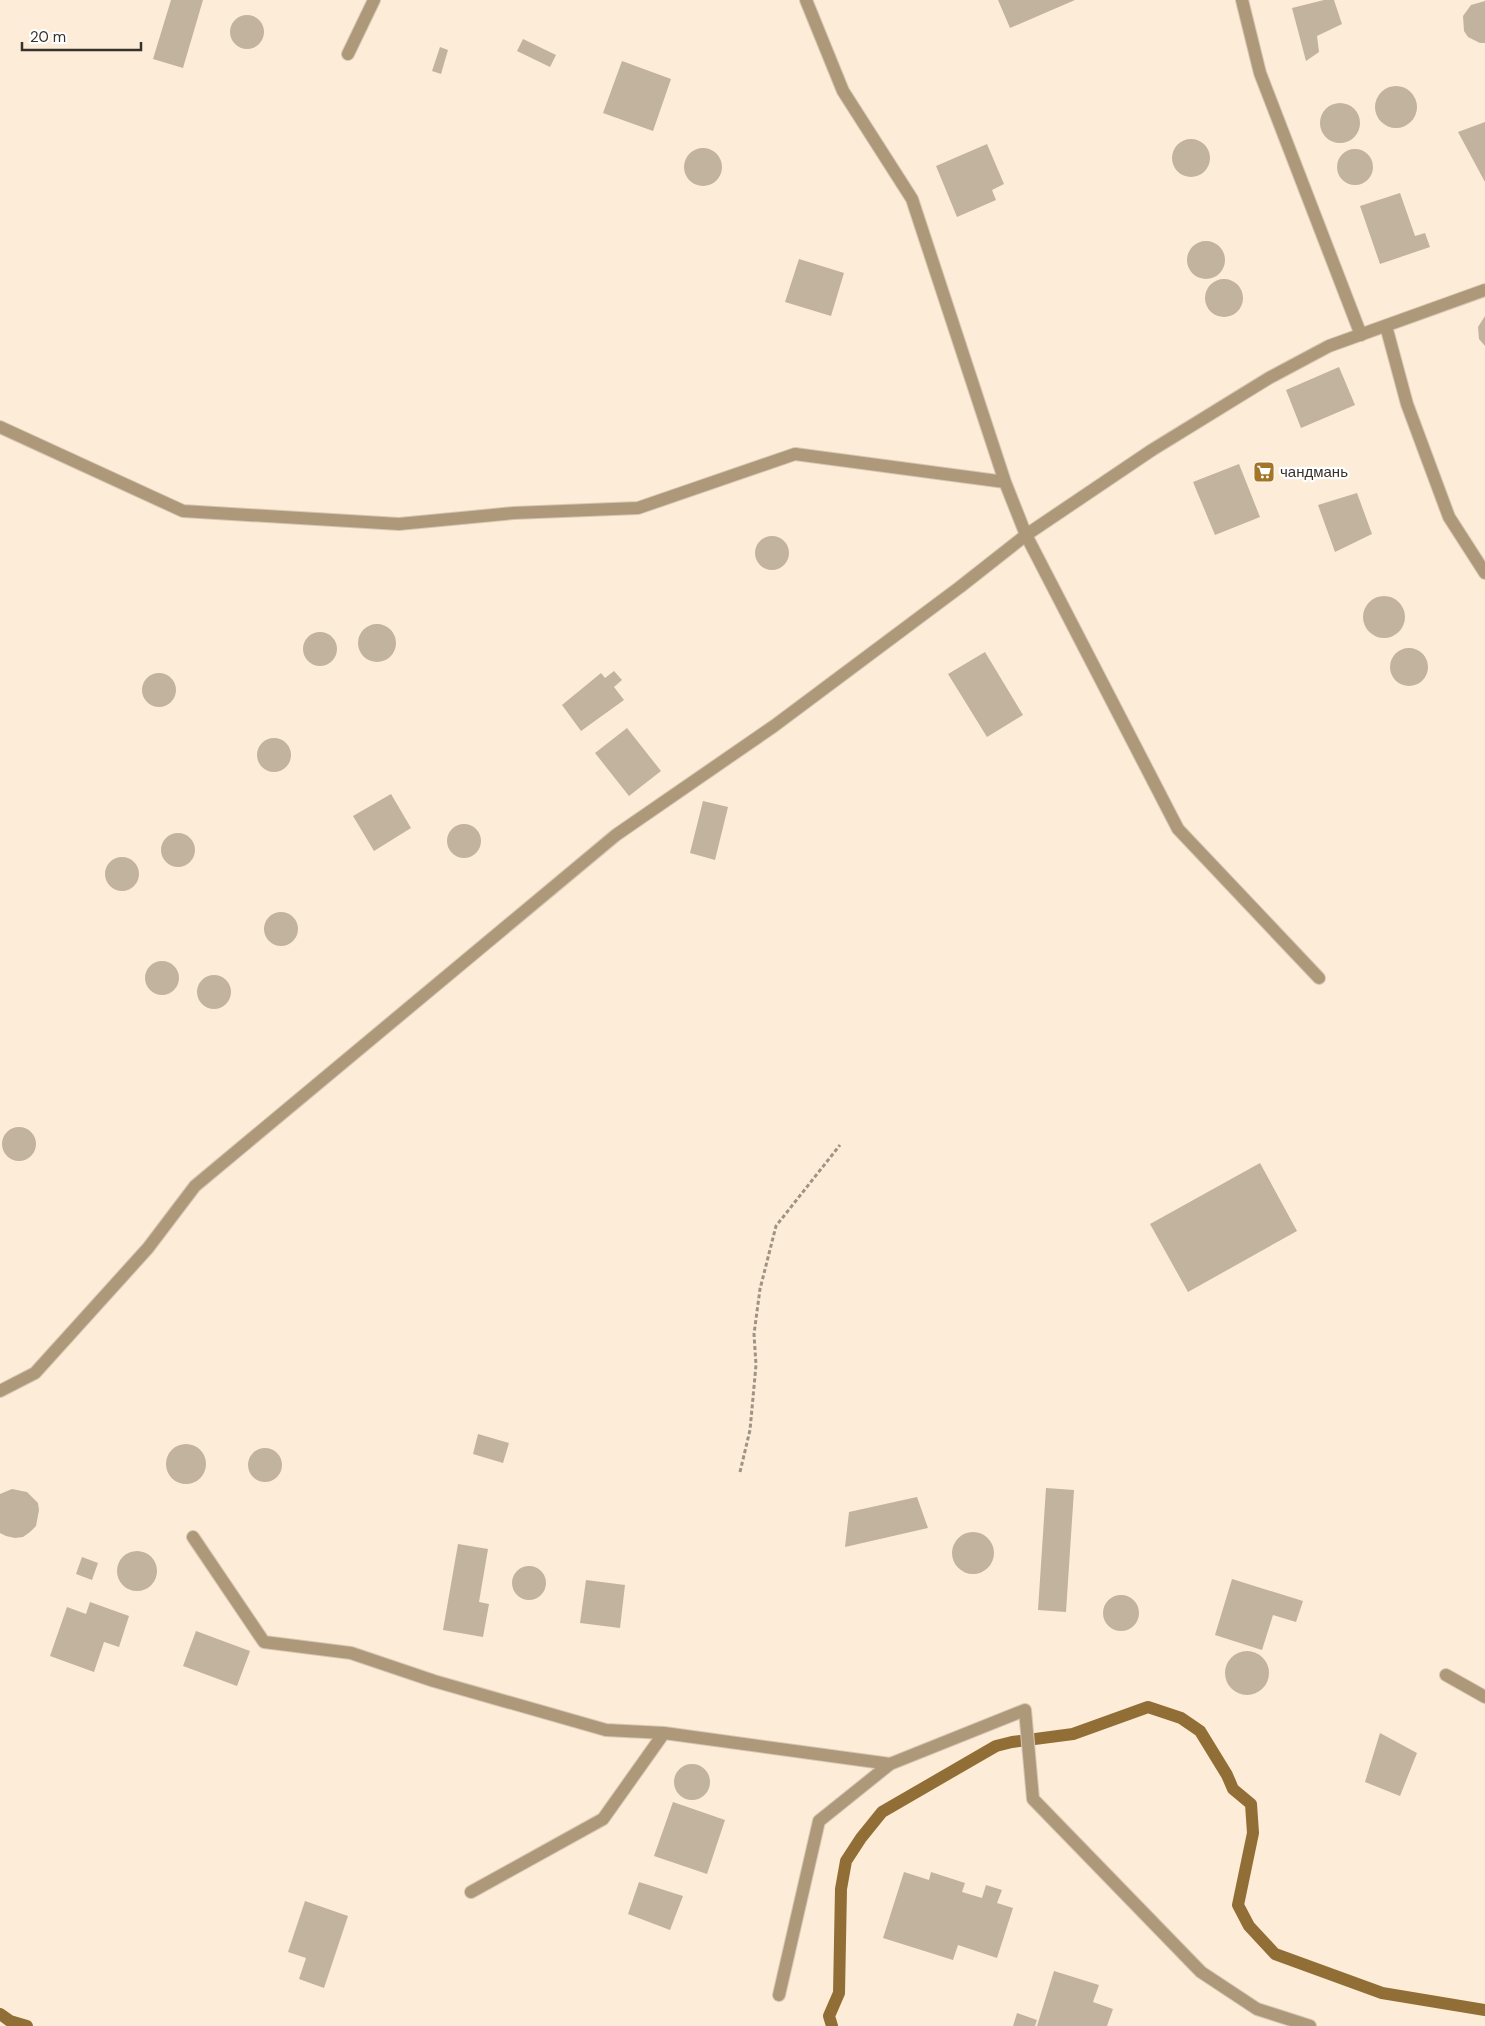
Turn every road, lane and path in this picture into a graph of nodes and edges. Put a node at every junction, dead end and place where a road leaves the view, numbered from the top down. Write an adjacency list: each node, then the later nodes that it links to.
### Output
1 (374, 0): 4 (street)
2 (806, 0): 9 (street)
3 (1242, 0): 7 (street)
4 (348, 54)
5 (1485, 290): 6 (street)
6 (1386, 326): 7 (street); 11 (street)
7 (1360, 335): 10 (street)
8 (0, 427): 9 (street)
9 (1005, 482): 10 (street)
10 (1026, 535): 12 (street); 14 (street)
11 (1485, 574)
12 (1320, 978)
13 (840, 1145): 15 (path)
14 (0, 1391)
15 (740, 1472)
16 (193, 1537): 19 (street)
17 (1446, 1675): 18 (street)
18 (1485, 1698)
19 (664, 1732): 20 (street); 21 (street)
20 (890, 1764): 22 (street); 23 (street)
21 (471, 1892)
22 (779, 1995)
23 (1310, 2026)

